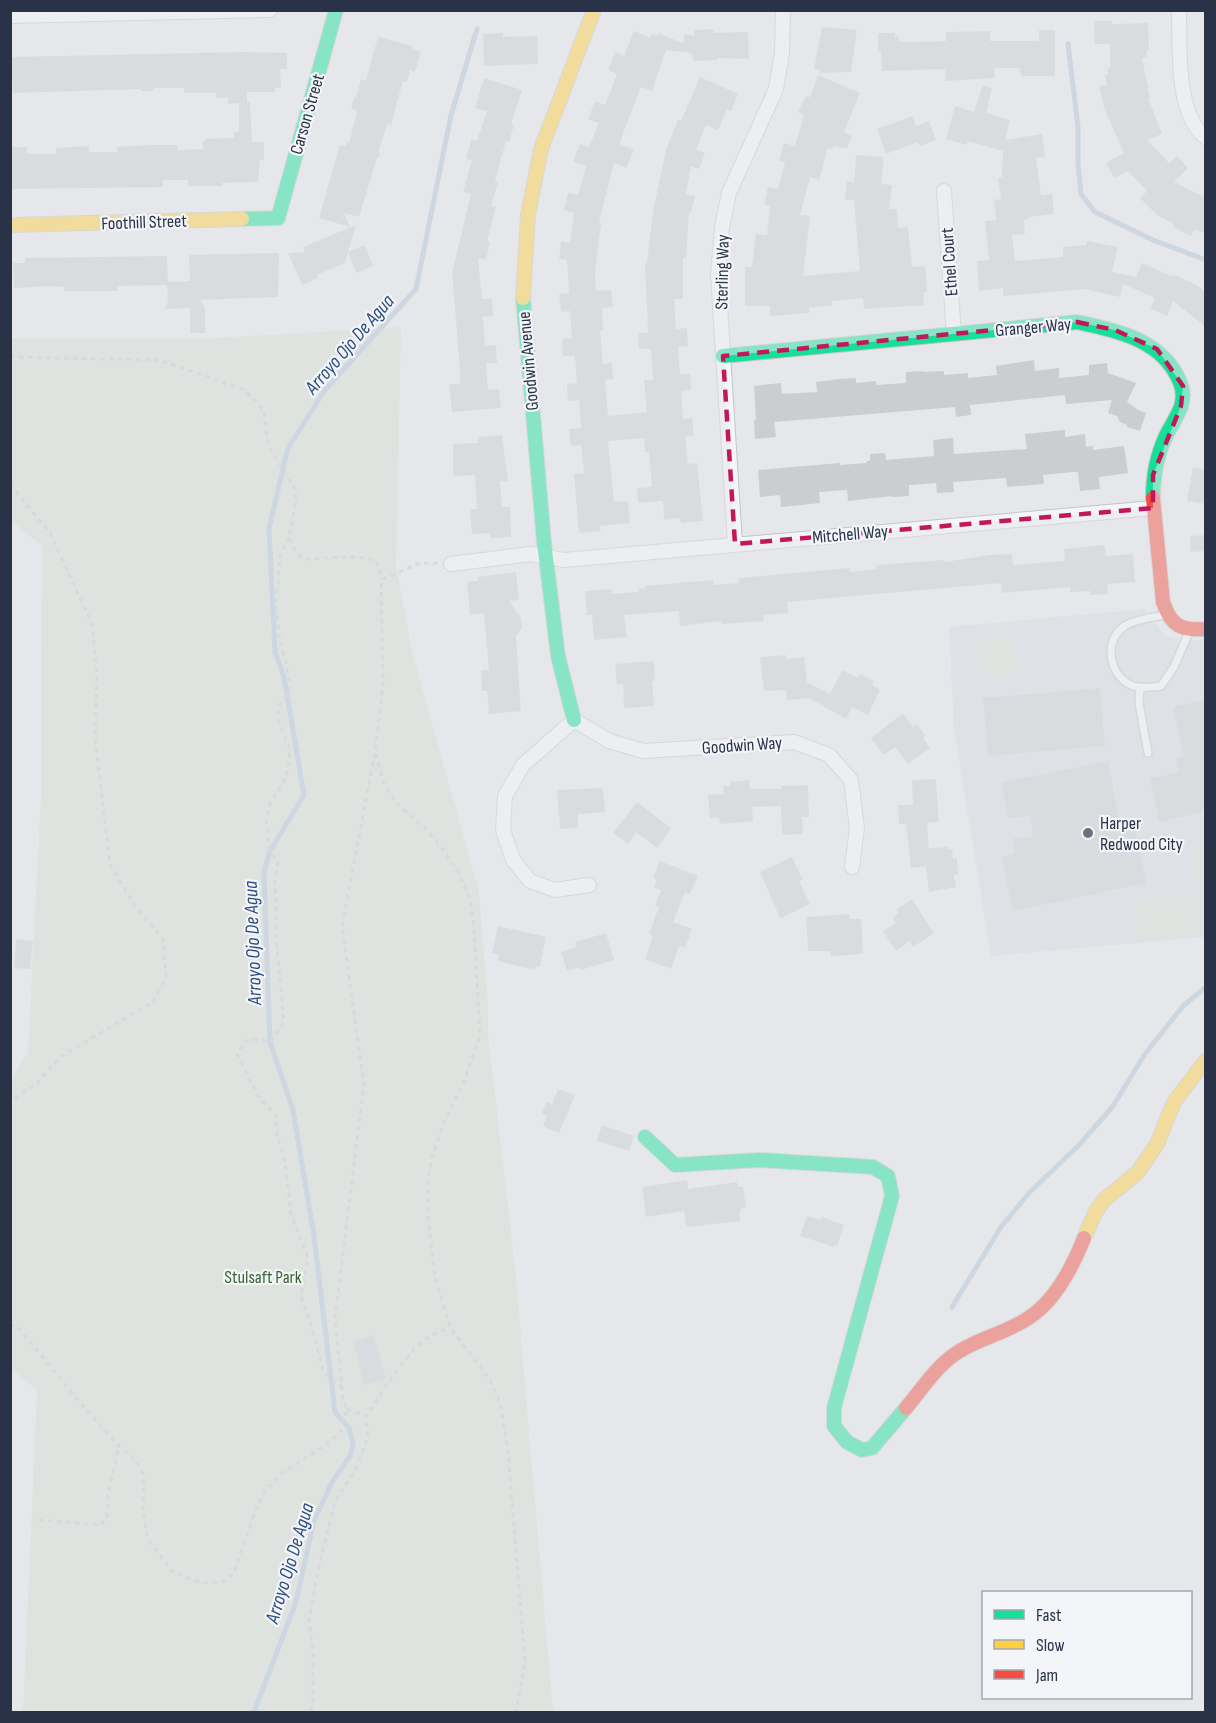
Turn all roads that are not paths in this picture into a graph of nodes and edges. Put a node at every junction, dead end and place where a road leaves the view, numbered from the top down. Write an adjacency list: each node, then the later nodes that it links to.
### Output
1 (270, 10): 6 (street)
2 (336, 10): 9 (street, Carson Street)
3 (594, 10): 15 (street, Goodwin Avenue)
4 (783, 10): 12 (street, Sterling Way)
5 (1179, 10): 7 (street)
6 (10, 16)
7 (1206, 138)
8 (944, 191): 11 (street, Ethel Court)
9 (278, 218): 10 (street, Foothill Street)
10 (10, 225)
11 (954, 334): 12 (street, Granger Way); 13 (street, Granger Way)
12 (723, 356): 14 (street, Sterling Way)
13 (1152, 508): 14 (street, Mitchell Way); 17 (street, Granger Way)
14 (735, 544): 15 (street, Mitchell Way)
15 (548, 558): 16 (street, Mitchell Way); 21 (street, Goodwin Avenue)
16 (451, 564)
17 (1167, 614): 19 (street); 20 (lane)
18 (1206, 628): 19 (street)
19 (1190, 631): 20 (lane)
20 (1140, 687): 22 (lane)
21 (574, 720): 23 (street, Goodwin Way); 24 (street)
22 (1148, 753)
23 (852, 867)
24 (589, 885)
25 (1206, 1060): 26 (street)
26 (645, 1137)

